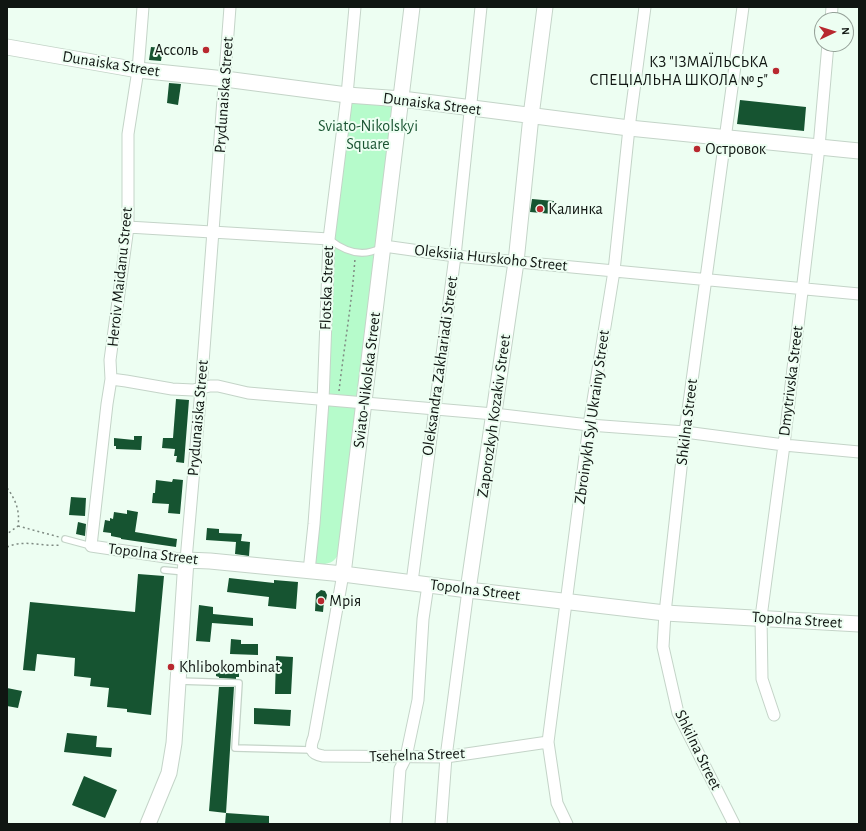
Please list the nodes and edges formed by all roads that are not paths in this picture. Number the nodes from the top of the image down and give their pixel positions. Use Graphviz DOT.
graph roads {
  1 [pos="143,7"];
  2 [pos="230,7"];
  3 [pos="355,7"];
  4 [pos="412,7"];
  5 [pos="481,7"];
  6 [pos="545,7"];
  7 [pos="644,7"];
  8 [pos="743,7"];
  9 [pos="7,47"];
  10 [pos="827,52"];
  11 [pos="138,70"];
  12 [pos="225,79"];
  13 [pos="347,95"];
  14 [pos="402,99"];
  15 [pos="470,109"];
  16 [pos="531,116"];
  17 [pos="629,128"];
  18 [pos="726,137"];
  19 [pos="819,147"];
  20 [pos="859,151"];
  21 [pos="128,227"];
  22 [pos="213,232"];
  23 [pos="329,239"];
  24 [pos="384,246"];
  25 [pos="455,256"];
  26 [pos="516,262"];
  27 [pos="614,271"];
  28 [pos="706,280"];
  29 [pos="802,288"];
  30 [pos="859,294"];
  31 [pos="111,380"];
  32 [pos="201,389"];
  33 [pos="323,401"];
  34 [pos="364,404"];
  35 [pos="434,409"];
  36 [pos="494,414"];
  37 [pos="590,425"];
  38 [pos="685,432"];
  39 [pos="784,444"];
  40 [pos="859,452"];
  41 [pos="65,539"];
  42 [pos="91,546"];
  43 [pos="186,566"];
  44 [pos="164,570"];
  45 [pos="309,571"];
  46 [pos="344,574"];
  47 [pos="412,582"];
  48 [pos="428,585"];
  49 [pos="468,590"];
  50 [pos="566,600"];
  51 [pos="665,613"];
  52 [pos="761,617"];
  53 [pos="859,624"];
  54 [pos="177,680"];
  55 [pos="774,715"];
  56 [pos="548,742"];
  57 [pos="312,750"];
  58 [pos="406,757"];
  59 [pos="446,757"];
  60 [pos="148,824"];
  61 [pos="396,824"];
  62 [pos="441,824"];
  63 [pos="567,824"];
  64 [pos="734,824"];
  1 -- 11 [label="street, Heroiv Maidanu Street"];
  2 -- 12 [label="street, Prydunaiska Street"];
  3 -- 13 [label="street, Flotska Street"];
  4 -- 14 [label="main road, Sviato-Nikolska Street"];
  5 -- 15 [label="street, Oleksandra Zakhariadi Street"];
  6 -- 16 [label="main road, Zaporozkyh Kozakiv Street"];
  7 -- 17 [label="street, Zbroinykh Syl Ukrainy Street"];
  8 -- 18 [label="street, Shkilna Street"];
  9 -- 11 [label="main road, Dunaiska Street"];
  10 -- 19 [label="street, Dmytrivska Street"];
  11 -- 12 [label="main road, Dunaiska Street"];
  11 -- 21 [label="street, Heroiv Maidanu Street"];
  12 -- 13 [label="main road, Dunaiska Street"];
  12 -- 22 [label="street, Prydunaiska Street"];
  13 -- 14 [label="main road, Dunaiska Street"];
  13 -- 23 [label="street, Flotska Street"];
  14 -- 15 [label="main road, Dunaiska Street"];
  14 -- 24 [label="main road, Sviato-Nikolska Street"];
  15 -- 16 [label="main road, Dunaiska Street"];
  15 -- 25 [label="street, Oleksandra Zakhariadi Street"];
  16 -- 17 [label="main road, Dunaiska Street"];
  16 -- 26 [label="main road, Zaporozkyh Kozakiv Street"];
  17 -- 18 [label="main road, Dunaiska Street"];
  17 -- 27 [label="street, Zbroinykh Syl Ukrainy Street"];
  18 -- 19 [label="main road, Dunaiska Street"];
  18 -- 28 [label="street, Shkilna Street"];
  19 -- 20 [label="main road, Dunaiska Street"];
  19 -- 29 [label="street, Dmytrivska Street"];
  21 -- 22 [label="street"];
  21 -- 31 [label="street, Heroiv Maidanu Street"];
  22 -- 23 [label="street"];
  22 -- 32 [label="street, Prydunaiska Street"];
  23 -- 24 [label="lane, Oleksiia Hurskoho Street"];
  23 -- 33 [label="street, Flotska Street"];
  24 -- 25 [label="street, Oleksiia Hurskoho Street"];
  24 -- 34 [label="main road, Sviato-Nikolska Street"];
  25 -- 26 [label="street, Oleksiia Hurskoho Street"];
  25 -- 35 [label="street, Oleksandra Zakhariadi Street"];
  26 -- 27 [label="street, Oleksiia Hurskoho Street"];
  26 -- 36 [label="main road, Zaporozkyh Kozakiv Street"];
  27 -- 28 [label="street, Oleksiia Hurskoho Street"];
  27 -- 37 [label="street, Zbroinykh Syl Ukrainy Street"];
  28 -- 29 [label="street, Oleksiia Hurskoho Street"];
  28 -- 38 [label="street, Shkilna Street"];
  29 -- 30 [label="street, Oleksiia Hurskoho Street"];
  29 -- 39 [label="street, Dmytrivska Street"];
  31 -- 32 [label="street"];
  31 -- 42 [label="street, Heroiv Maidanu Street"];
  32 -- 33 [label="street"];
  32 -- 43 [label="street, Prydunaiska Street"];
  33 -- 34 [label="street"];
  33 -- 45 [label="street, Flotska Street"];
  34 -- 35 [label="street"];
  34 -- 46 [label="main road, Sviato-Nikolska Street"];
  35 -- 36 [label="street"];
  35 -- 47 [label="street, Oleksandra Zakhariadi Street"];
  36 -- 37 [label="street"];
  36 -- 49 [label="main road, Zaporozkyh Kozakiv Street"];
  37 -- 38 [label="street"];
  37 -- 50 [label="street, Zbroinykh Syl Ukrainy Street"];
  38 -- 39 [label="street"];
  38 -- 51 [label="street, Shkilna Street"];
  39 -- 40 [label="street"];
  39 -- 52 [label="street, Dmytrivska Street"];
  41 -- 42 [label="lane"];
  42 -- 43 [label="street, Topolna Street"];
  43 -- 44 [label="lane"];
  43 -- 45 [label="main road, Topolna Street"];
  43 -- 54 [label="main road, Prydunaiska Street"];
  45 -- 46 [label="main road, Topolna Street"];
  46 -- 47 [label="main road, Topolna Street"];
  46 -- 57 [label="street, Sviato-Nikolska Street"];
  47 -- 48 [label="main road, Topolna Street"];
  48 -- 49 [label="main road, Topolna Street"];
  48 -- 58 [label="street"];
  49 -- 50 [label="main road, Topolna Street"];
  49 -- 59 [label="street, Zaporozkyh Kozakiv Street"];
  50 -- 51 [label="main road, Topolna Street"];
  50 -- 56 [label="street, Zbroinykh Syl Ukrainy Street"];
  51 -- 52 [label="main road, Topolna Street"];
  51 -- 64 [label="street, Shkilna Street"];
  52 -- 53 [label="main road, Topolna Street"];
  52 -- 55 [label="street, Dmytrivska Street"];
  54 -- 57 [label="lane"];
  54 -- 60 [label="main road, Prydunaiska Street"];
  56 -- 59 [label="street, Tsehelna Street"];
  56 -- 63 [label="street, Zbroinykh Syl Ukrainy Street"];
  57 -- 58 [label="street, Tsehelna Street"];
  58 -- 59 [label="street, Tsehelna Street"];
  58 -- 61 [label="street"];
  59 -- 62 [label="street, Zaporozkyh Kozakiv Street"];
}
